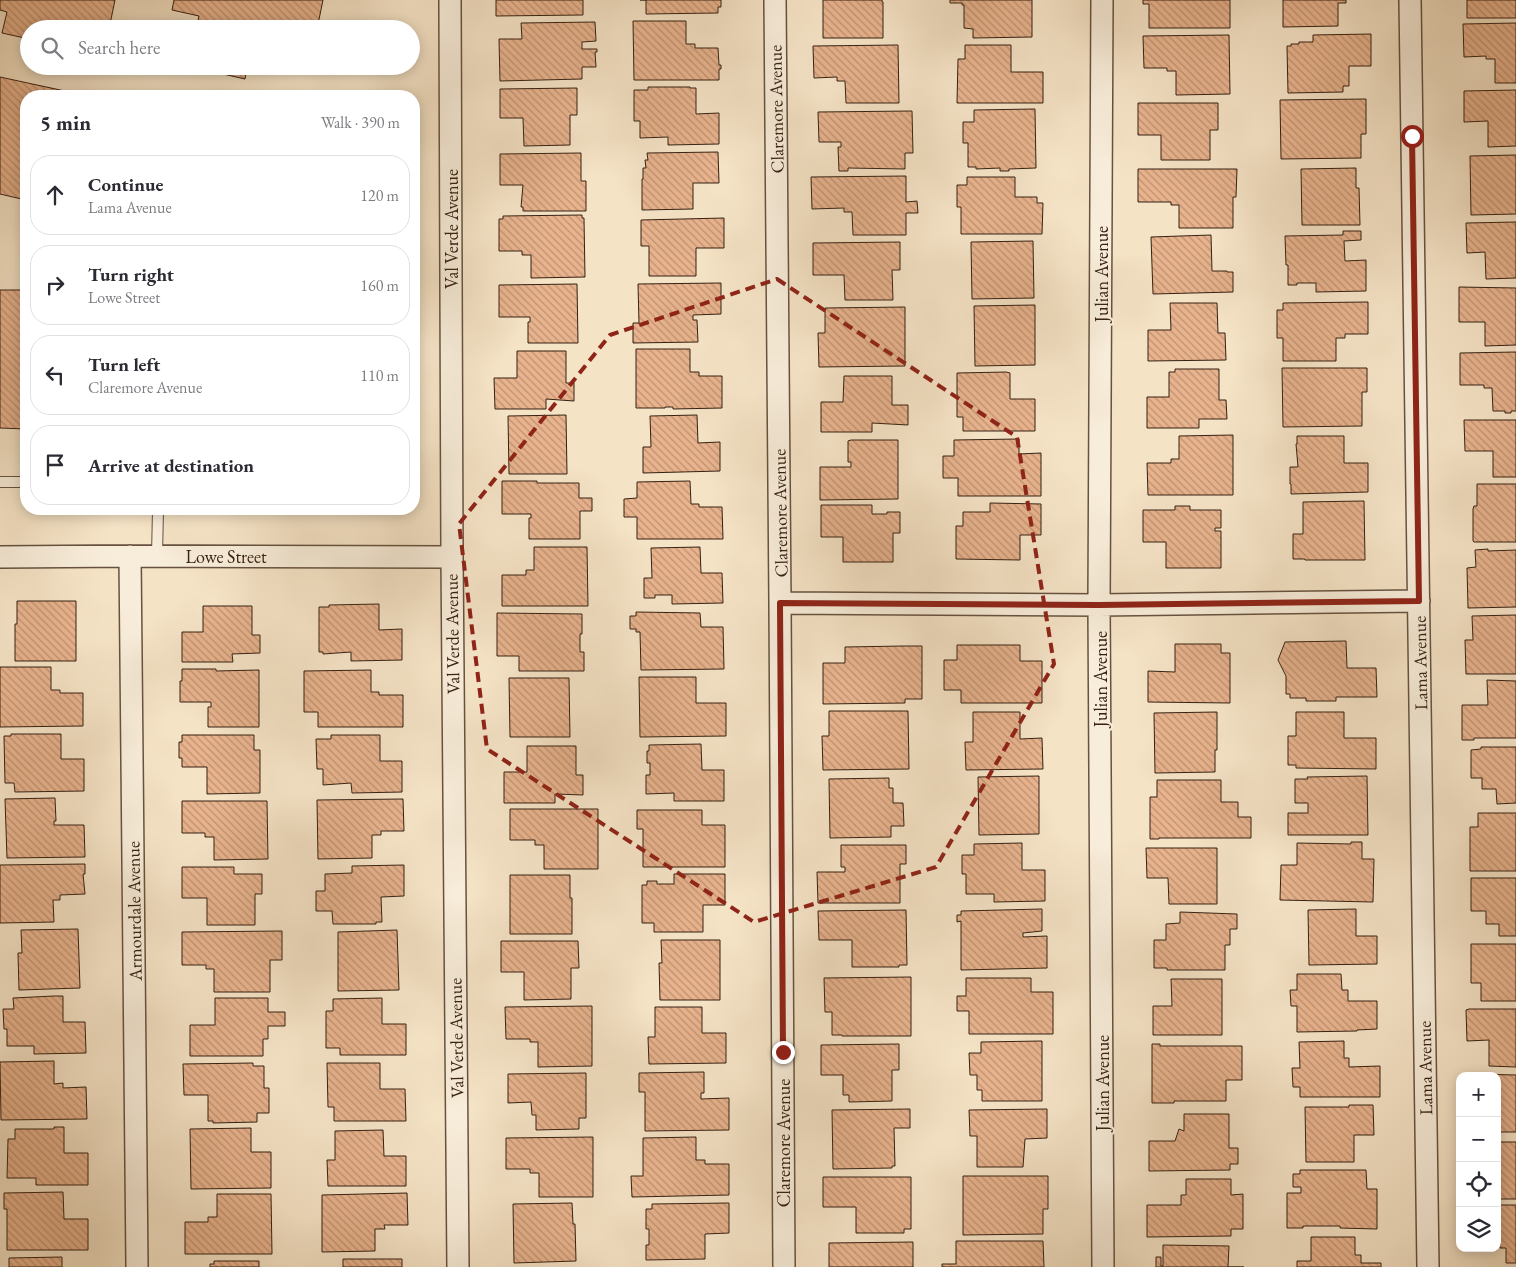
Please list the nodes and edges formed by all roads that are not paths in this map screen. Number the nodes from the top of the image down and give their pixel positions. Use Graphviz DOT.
graph roads {
  1 [pos="450,0"];
  2 [pos="775,0"];
  3 [pos="1102,0"];
  4 [pos="1410,0"];
  5 [pos="0,482"];
  6 [pos="20,482"];
  7 [pos="158,515"];
  8 [pos="130,556"];
  9 [pos="157,556"];
  10 [pos="0,557"];
  11 [pos="452,557"];
  12 [pos="1419,601"];
  13 [pos="780,603"];
  14 [pos="1099,605"];
  15 [pos="137,1267"];
  16 [pos="458,1267"];
  17 [pos="784,1267"];
  18 [pos="1103,1267"];
  19 [pos="1428,1267"];
  1 -- 11 [label="street, Val Verde Avenue"];
  2 -- 13 [label="street, Claremore Avenue"];
  3 -- 14 [label="street, Julian Avenue"];
  4 -- 12 [label="street, Lama Avenue"];
  5 -- 6 [label="lane"];
  7 -- 9 [label="lane"];
  8 -- 9 [label="street, Lowe Street"];
  8 -- 10 [label="street, Lowe Street"];
  8 -- 15 [label="street, Armourdale Avenue"];
  9 -- 11 [label="street, Lowe Street"];
  11 -- 16 [label="street, Val Verde Avenue"];
  12 -- 14 [label="street"];
  12 -- 19 [label="street, Lama Avenue"];
  13 -- 14 [label="street"];
  13 -- 17 [label="street, Claremore Avenue"];
  14 -- 18 [label="street, Julian Avenue"];
}
